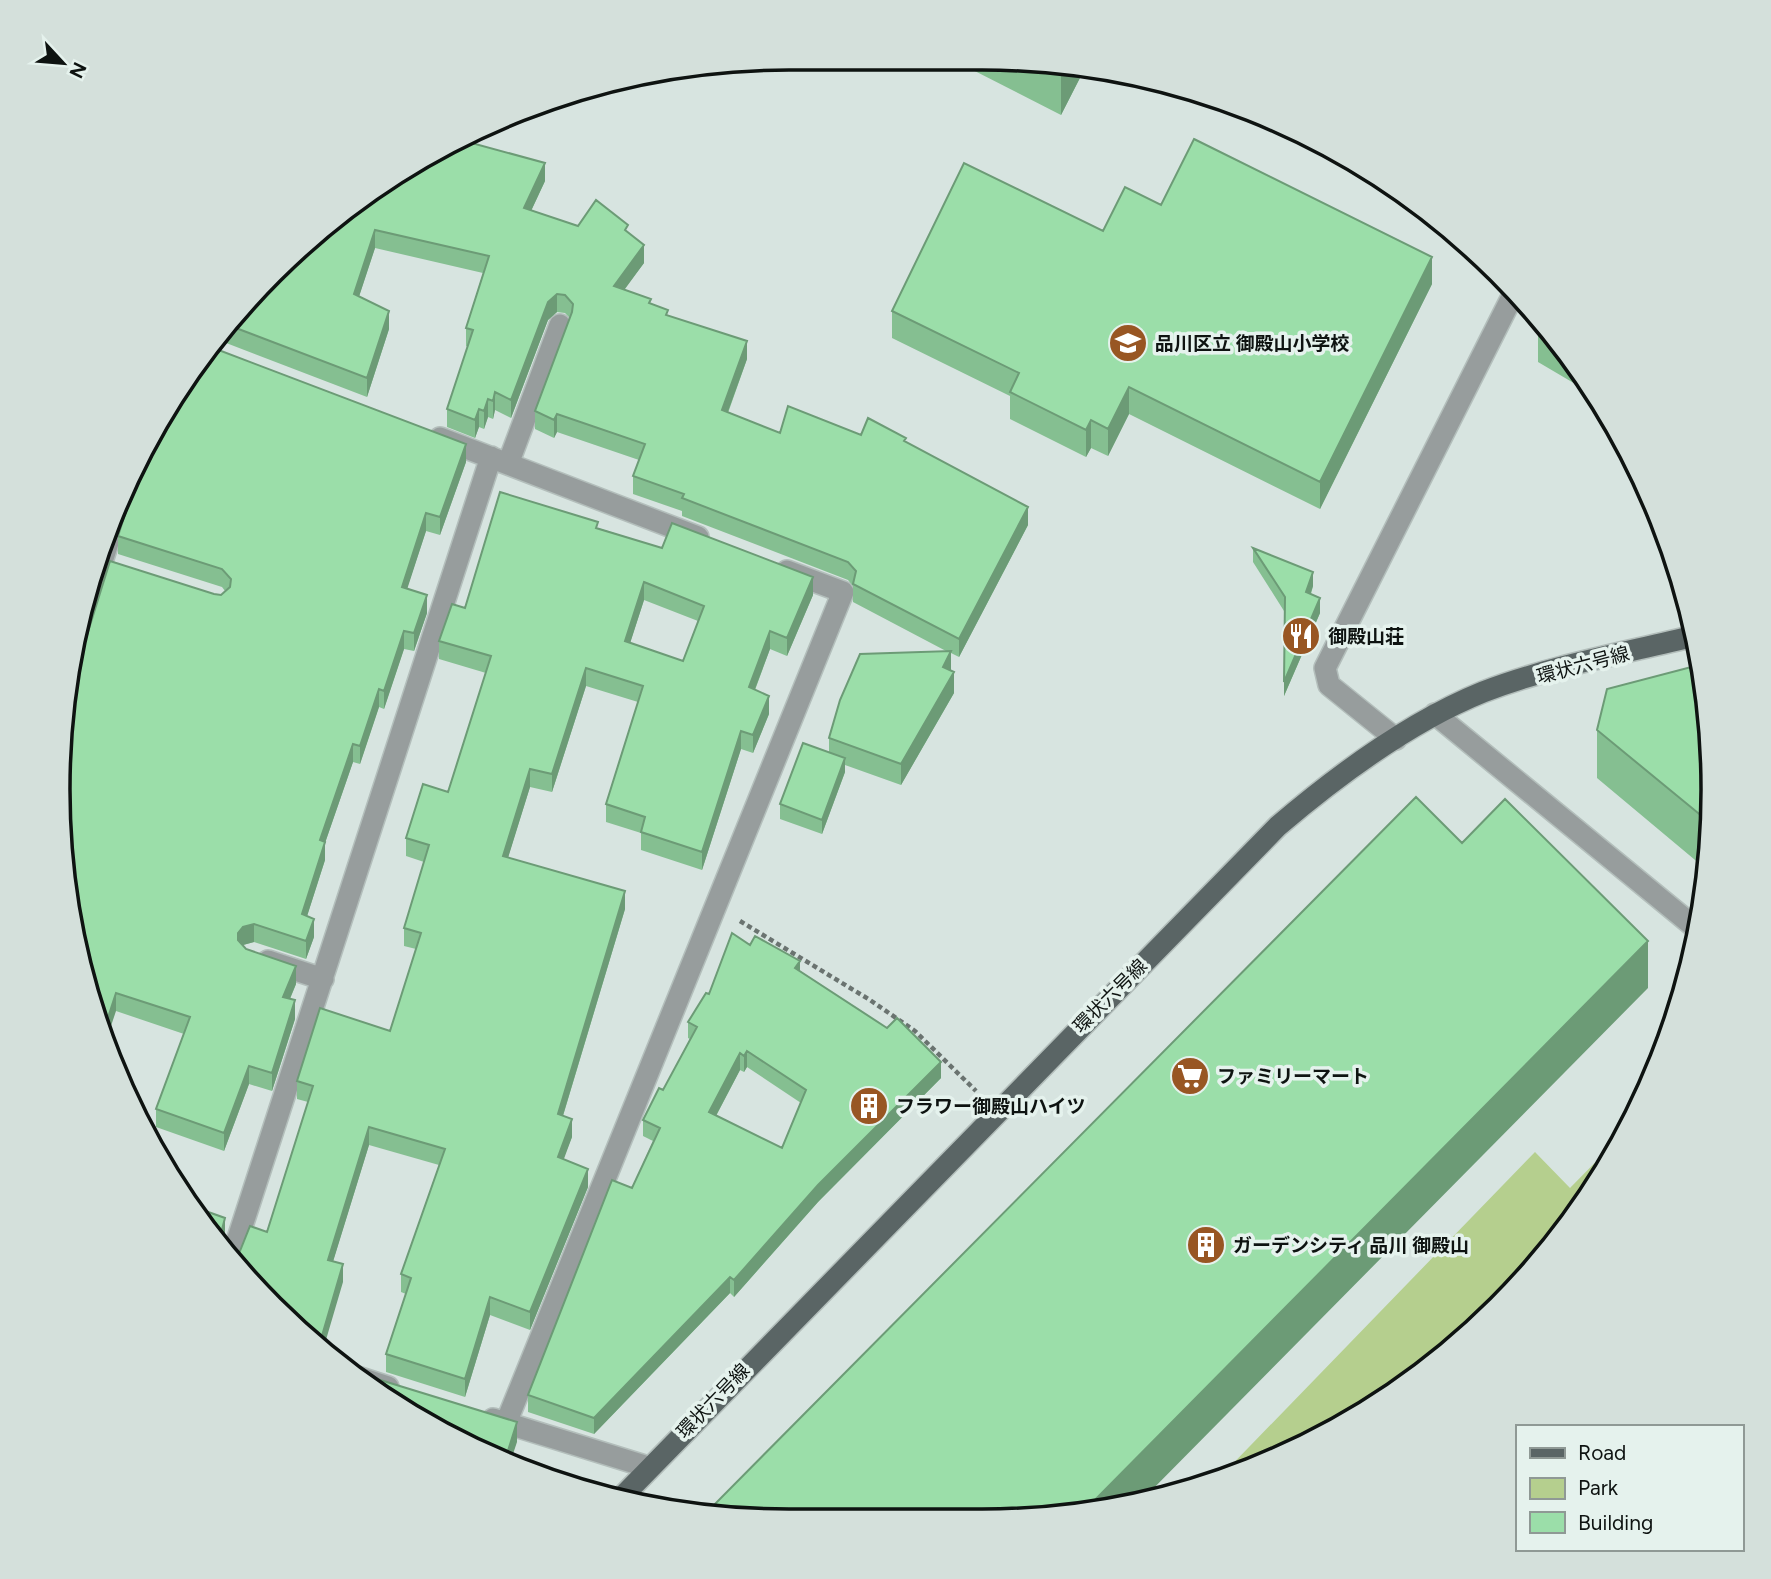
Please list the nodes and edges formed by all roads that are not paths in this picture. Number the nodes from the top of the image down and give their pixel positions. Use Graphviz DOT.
graph roads {
  1 [pos="1510,302"];
  2 [pos="560,325"];
  3 [pos="426,433"];
  4 [pos="499,461"];
  5 [pos="714,543"];
  6 [pos="766,562"];
  7 [pos="106,564"];
  8 [pos="128,571"];
  9 [pos="1684,639"];
  10 [pos="1435,715"];
  11 [pos="1396,739"];
  12 [pos="1688,922"];
  13 [pos="251,955"];
  14 [pos="323,979"];
  15 [pos="236,1248"];
  16 [pos="389,1387"];
  17 [pos="404,1392"];
  18 [pos="468,1411"];
  19 [pos="506,1423"];
  20 [pos="648,1467"];
  21 [pos="628,1490"];
  1 -- 11 [label="street"];
  2 -- 4 [label="street"];
  3 -- 4 [label="street"];
  4 -- 5 [label="street"];
  4 -- 14 [label="street"];
  6 -- 19 [label="street"];
  7 -- 8 [label="street"];
  9 -- 10 [label="main road, 環状六号線"];
  10 -- 11 [label="main road, 環状六号線"];
  10 -- 12 [label="street"];
  11 -- 20 [label="main road, 環状六号線"];
  13 -- 14 [label="street"];
  14 -- 15 [label="street"];
  16 -- 17 [label="street"];
  18 -- 19 [label="street"];
  19 -- 20 [label="street"];
  20 -- 21 [label="main road, 環状六号線"];
}
